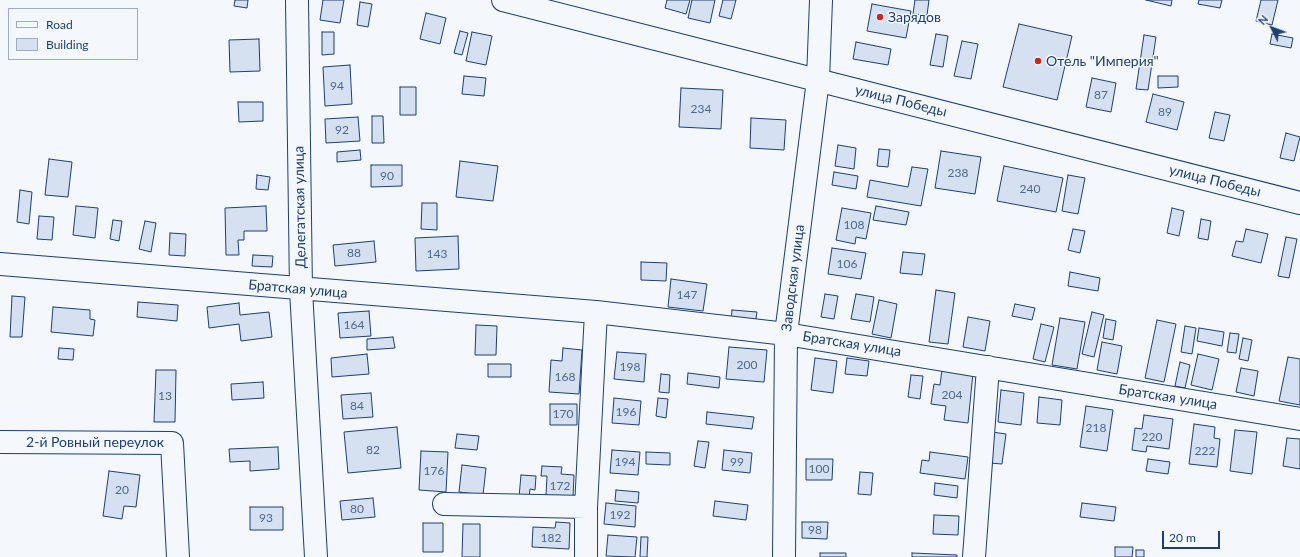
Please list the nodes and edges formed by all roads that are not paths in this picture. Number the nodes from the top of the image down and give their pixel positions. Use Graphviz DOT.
graph roads {
  1 [pos="297,0"];
  2 [pos="503,0"];
  3 [pos="821,0"];
  4 [pos="818,80"];
  5 [pos="1300,203"];
  6 [pos="0,264"];
  7 [pos="301,290"];
  8 [pos="596,312"];
  9 [pos="786,334"];
  10 [pos="988,367"];
  11 [pos="1300,419"];
  12 [pos="0,442"];
  13 [pos="444,504"];
  14 [pos="586,507"];
  15 [pos="178,557"];
  16 [pos="316,557"];
  17 [pos="586,557"];
  18 [pos="784,557"];
  19 [pos="974,557"];
  1 -- 7 [label="street, Делегатская улица"];
  2 -- 4 [label="street, улица Победы"];
  3 -- 4 [label="street, Заводская улица"];
  4 -- 5 [label="street, улица Победы"];
  4 -- 9 [label="street, Заводская улица"];
  6 -- 7 [label="street, Братская улица"];
  7 -- 8 [label="street, Братская улица"];
  7 -- 16 [label="street, Делегатская улица"];
  8 -- 9 [label="street, Братская улица"];
  8 -- 14 [label="street"];
  9 -- 10 [label="street, Братская улица"];
  9 -- 18 [label="street, Заводская улица"];
  10 -- 11 [label="street, Братская улица"];
  10 -- 19 [label="street"];
  12 -- 15 [label="street, 2-й Ровный переулок"];
  13 -- 14 [label="street"];
  14 -- 17 [label="street"];
}
